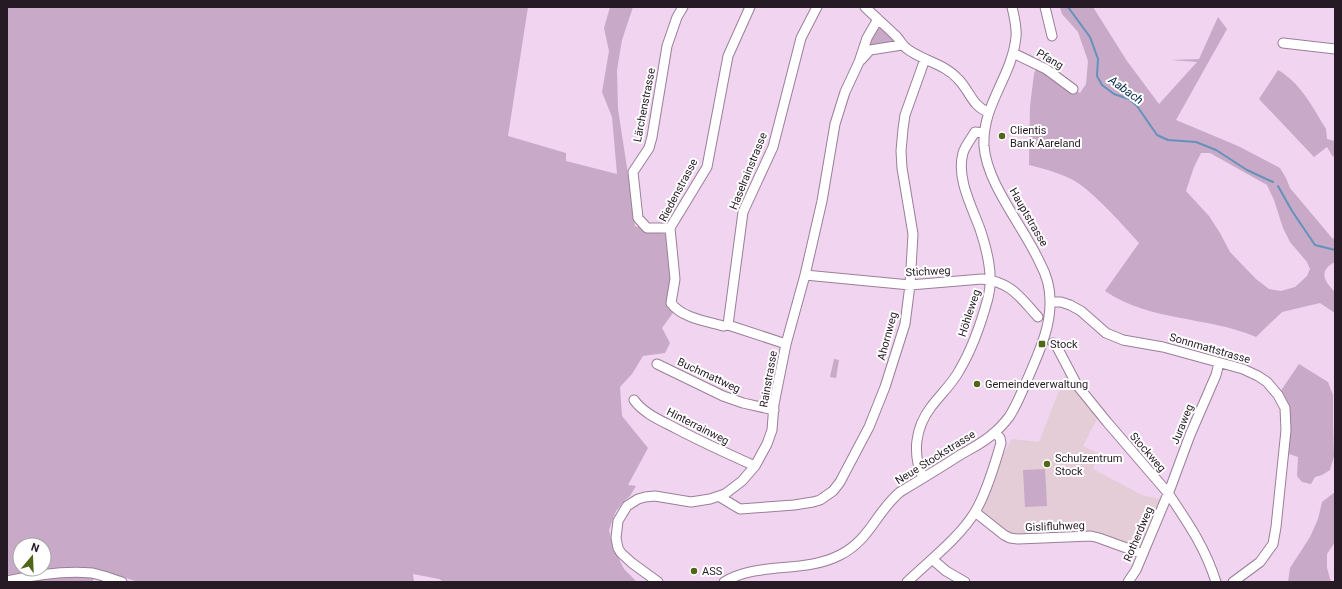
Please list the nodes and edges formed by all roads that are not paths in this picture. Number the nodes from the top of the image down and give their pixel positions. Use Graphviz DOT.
graph roads {
  1 [pos="683,7"];
  2 [pos="750,7"];
  3 [pos="817,7"];
  4 [pos="865,7"];
  5 [pos="1012,7"];
  6 [pos="1045,7"];
  7 [pos="878,19"];
  8 [pos="1052,36"];
  9 [pos="1283,43"];
  10 [pos="902,45"];
  11 [pos="1335,49"];
  12 [pos="1013,53"];
  13 [pos="925,59"];
  14 [pos="858,62"];
  15 [pos="1073,89"];
  16 [pos="988,112"];
  17 [pos="984,132"];
  18 [pos="670,228"];
  19 [pos="805,275"];
  20 [pos="990,280"];
  21 [pos="910,285"];
  22 [pos="1050,302"];
  23 [pos="1038,317"];
  24 [pos="728,326"];
  25 [pos="1053,343"];
  26 [pos="786,344"];
  27 [pos="1219,363"];
  28 [pos="657,364"];
  29 [pos="634,400"];
  30 [pos="774,410"];
  31 [pos="995,433"];
  32 [pos="755,466"];
  33 [pos="923,478"];
  34 [pos="1168,493"];
  35 [pos="720,496"];
  36 [pos="975,512"];
  37 [pos="1142,554"];
  38 [pos="932,559"];
  39 [pos="7,581"];
  40 [pos="122,582"];
  41 [pos="658,582"];
  42 [pos="724,582"];
  43 [pos="907,582"];
  44 [pos="965,582"];
  45 [pos="1128,582"];
  46 [pos="1216,582"];
  47 [pos="1233,582"];
  1 -- 18 [label="street, Lärchenstrasse"];
  2 -- 18 [label="street, Riedenstrasse"];
  3 -- 24 [label="street, Haselrainstrasse"];
  4 -- 7 [label="street"];
  5 -- 12 [label="street, Hauptstrasse"];
  6 -- 8 [label="street"];
  7 -- 10 [label="street"];
  7 -- 14 [label="street, Rainstrasse"];
  9 -- 11 [label="street"];
  10 -- 13 [label="street"];
  10 -- 14 [label="street, Rainstrasse"];
  12 -- 15 [label="street, Pfang"];
  12 -- 16 [label="street, Hauptstrasse"];
  13 -- 16 [label="street"];
  13 -- 21 [label="street, Ahornweg"];
  14 -- 19 [label="street, Rainstrasse"];
  16 -- 17 [label="street, Hauptstrasse"];
  17 -- 20 [label="street, Höhleweg"];
  17 -- 22 [label="street, Hauptstrasse"];
  18 -- 24 [label="street, Riedenstrasse"];
  19 -- 21 [label="street, Stichweg"];
  19 -- 26 [label="street, Rainstrasse"];
  20 -- 21 [label="street, Stichweg"];
  20 -- 23 [label="street, Stichweg"];
  20 -- 33 [label="street, Höhleweg"];
  21 -- 35 [label="street, Ahornweg"];
  22 -- 27 [label="street, Sonnmattstrasse"];
  22 -- 31 [label="street, Hauptstrasse"];
  24 -- 26 [label="street"];
  25 -- 34 [label="street, Stockweg"];
  26 -- 30 [label="street, Rainstrasse"];
  27 -- 34 [label="street, Juraweg"];
  27 -- 47 [label="street, Sonnmattstrasse"];
  28 -- 30 [label="street, Buchmattweg"];
  29 -- 32 [label="street, Hinterrainweg"];
  30 -- 32 [label="street, Rainstrasse"];
  31 -- 33 [label="street, Neue Stockstrasse"];
  31 -- 36 [label="street"];
  32 -- 35 [label="street, Rainstrasse"];
  33 -- 42 [label="street, Neue Stockstrasse"];
  34 -- 37 [label="street, Rotherdweg"];
  34 -- 46 [label="street, Stockweg"];
  35 -- 41 [label="street, Rainstrasse"];
  36 -- 37 [label="street, Gislifluhweg"];
  36 -- 38 [label="street"];
  37 -- 45 [label="street, Rotherdweg"];
  38 -- 43 [label="street"];
  38 -- 44 [label="street"];
  39 -- 40 [label="street"];
}
